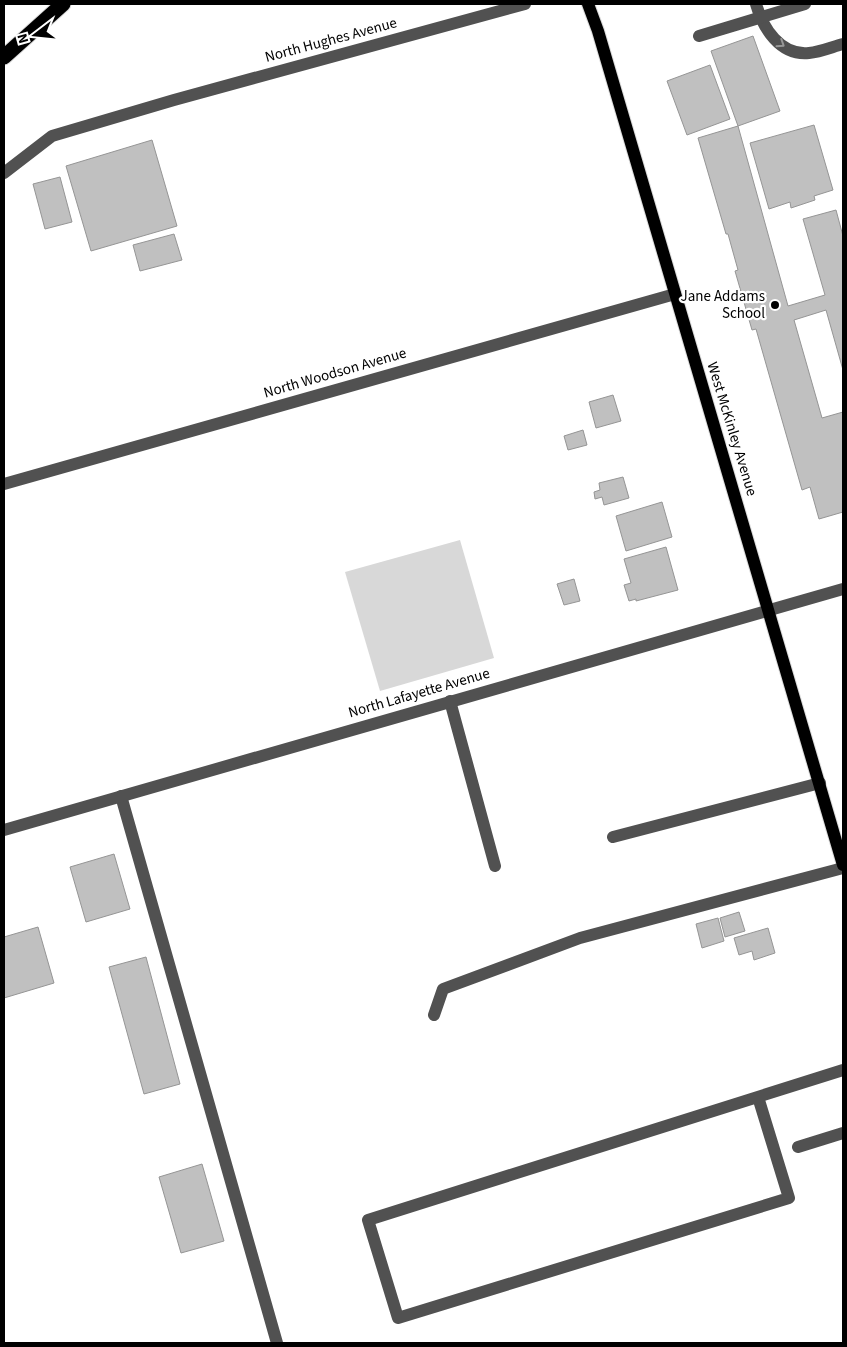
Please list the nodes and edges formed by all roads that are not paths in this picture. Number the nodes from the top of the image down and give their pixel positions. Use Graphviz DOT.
graph roads {
  1 [pos="63,4"];
  2 [pos="524,4"];
  3 [pos="588,4"];
  4 [pos="756,4"];
  5 [pos="805,4"];
  6 [pos="760,16"];
  7 [pos="699,36"];
  8 [pos="843,44"];
  9 [pos="4,57"];
  10 [pos="4,173"];
  11 [pos="675,294"];
  12 [pos="4,484"];
  13 [pos="843,589"];
  14 [pos="770,610"];
  15 [pos="450,701"];
  16 [pos="820,783"];
  17 [pos="121,796"];
  18 [pos="4,830"];
  19 [pos="613,838"];
  20 [pos="495,866"];
  21 [pos="843,866"];
  22 [pos="434,1015"];
  23 [pos="843,1070"];
  24 [pos="758,1097"];
  25 [pos="843,1133"];
  26 [pos="798,1147"];
  27 [pos="277,1343"];
  1 -- 9 [label="highway"];
  2 -- 10 [label="street, North Hughes Avenue"];
  3 -- 11 [label="main road, West McKinley Avenue"];
  4 -- 6 [label="street"];
  5 -- 6 [label="street"];
  6 -- 7 [label="street"];
  6 -- 8 [label="street, one-way"];
  11 -- 12 [label="street, North Woodson Avenue"];
  11 -- 14 [label="main road, West McKinley Avenue"];
  13 -- 14 [label="street, North Lafayette Avenue"];
  14 -- 15 [label="street, North Lafayette Avenue"];
  14 -- 16 [label="main road, West McKinley Avenue"];
  15 -- 17 [label="street, North Lafayette Avenue"];
  15 -- 20 [label="street"];
  16 -- 19 [label="street"];
  16 -- 21 [label="main road, West McKinley Avenue"];
  17 -- 18 [label="street, North Lafayette Avenue"];
  17 -- 27 [label="street"];
  21 -- 22 [label="street"];
  23 -- 24 [label="street"];
  24 -- 24 [label="street"];
  25 -- 26 [label="street"];
}
